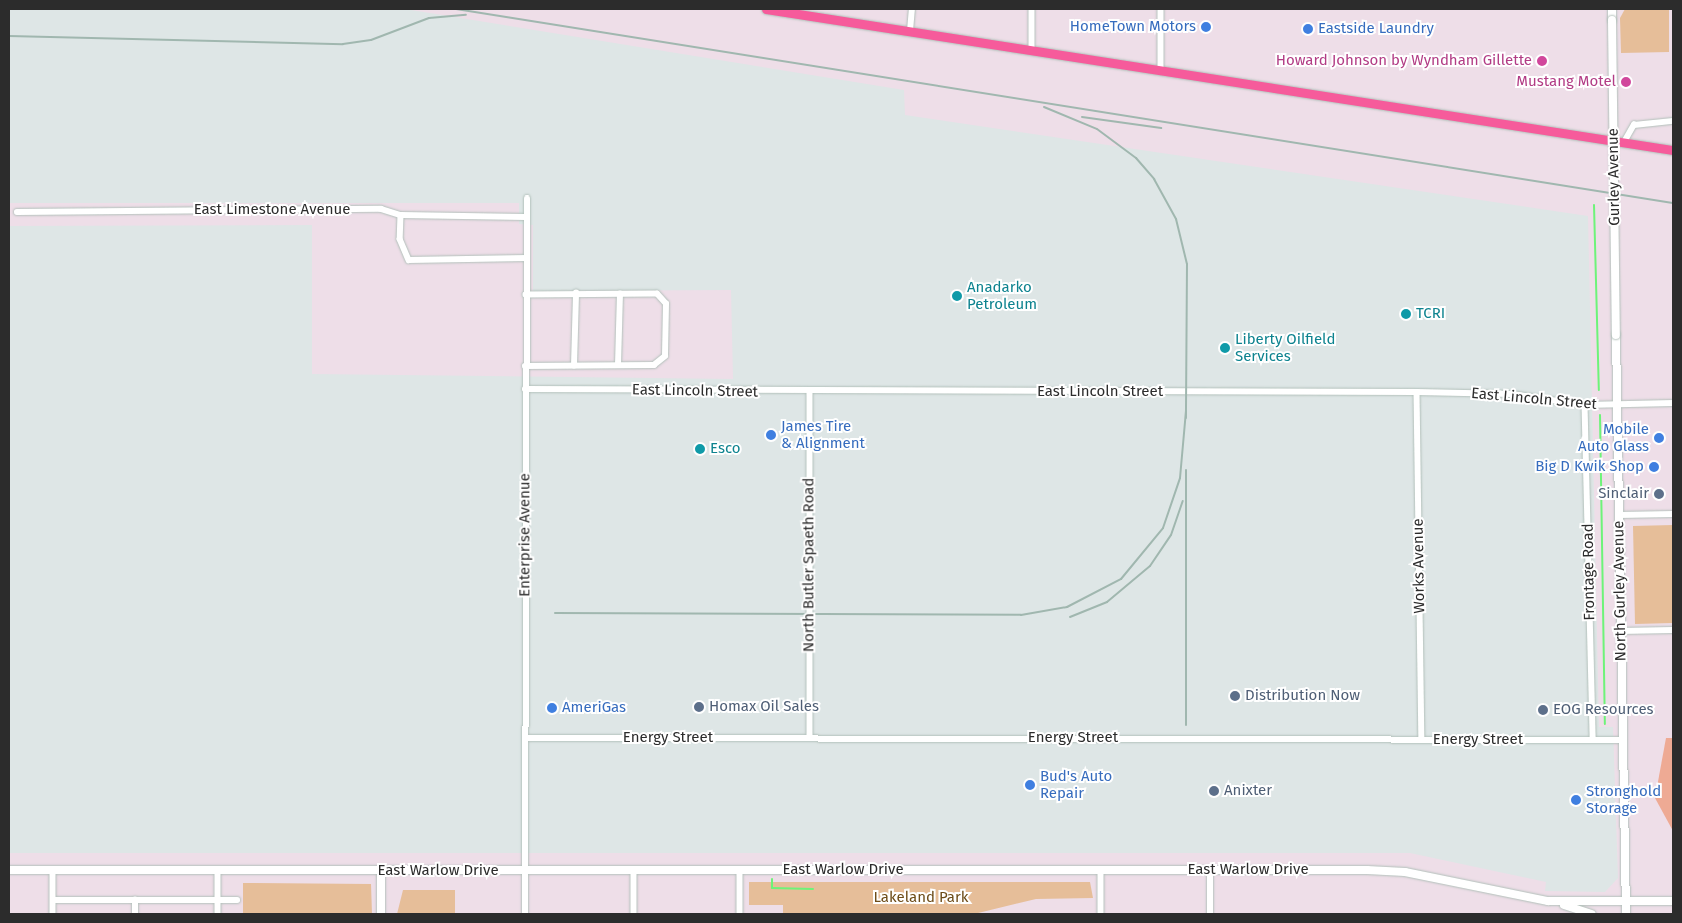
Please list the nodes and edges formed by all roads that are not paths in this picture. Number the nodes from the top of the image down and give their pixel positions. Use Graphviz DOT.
graph roads {
  1 [pos="766,9"];
  2 [pos="912,9"];
  3 [pos="1032,9"];
  4 [pos="1161,9"];
  5 [pos="1612,9"];
  6 [pos="802,12"];
  7 [pos="910,31"];
  8 [pos="1032,50"];
  9 [pos="1162,70"];
  10 [pos="1673,122"];
  11 [pos="1624,142"];
  12 [pos="1673,150"];
  13 [pos="527,199"];
  14 [pos="16,212"];
  15 [pos="401,215"];
  16 [pos="526,216"];
  17 [pos="526,258"];
  18 [pos="576,293"];
  19 [pos="620,294"];
  20 [pos="526,295"];
  21 [pos="1616,335"];
  22 [pos="618,365"];
  23 [pos="525,366"];
  24 [pos="574,366"];
  25 [pos="525,389"];
  26 [pos="810,392"];
  27 [pos="1416,392"];
  28 [pos="1673,403"];
  29 [pos="1616,404"];
  30 [pos="1586,405"];
  31 [pos="1673,514"];
  32 [pos="1619,515"];
  33 [pos="1673,630"];
  34 [pos="1620,631"];
  35 [pos="524,738"];
  36 [pos="810,738"];
  37 [pos="1422,740"];
  38 [pos="1593,740"];
  39 [pos="1622,740"];
  40 [pos="1101,869"];
  41 [pos="9,870"];
  42 [pos="54,870"];
  43 [pos="218,870"];
  44 [pos="381,870"];
  45 [pos="740,870"];
  46 [pos="1210,870"];
  47 [pos="525,871"];
  48 [pos="634,871"];
  49 [pos="54,900"];
  50 [pos="136,900"];
  51 [pos="218,900"];
  52 [pos="237,900"];
  53 [pos="1548,901"];
  54 [pos="1673,901"];
  55 [pos="1626,903"];
  56 [pos="54,914"];
  57 [pos="135,914"];
  58 [pos="218,914"];
  59 [pos="381,914"];
  60 [pos="524,914"];
  61 [pos="634,914"];
  62 [pos="740,914"];
  63 [pos="1101,914"];
  64 [pos="1210,914"];
  65 [pos="1592,914"];
  66 [pos="1626,914"];
  1 -- 6 [label="main road"];
  2 -- 7 [label="street"];
  3 -- 8 [label="street"];
  4 -- 9 [label="street"];
  5 -- 21 [label="street, Gurley Avenue, bridge"];
  6 -- 7 [label="main road"];
  7 -- 8 [label="main road"];
  8 -- 9 [label="main road"];
  9 -- 11 [label="main road"];
  10 -- 11 [label="street"];
  11 -- 12 [label="main road"];
  13 -- 16 [label="street, Enterprise Avenue"];
  14 -- 15 [label="street, East Limestone Avenue"];
  15 -- 16 [label="street, East Limestone Avenue"];
  15 -- 17 [label="street"];
  16 -- 17 [label="street, Enterprise Avenue"];
  17 -- 20 [label="street, Enterprise Avenue"];
  18 -- 19 [label="street"];
  18 -- 20 [label="street"];
  18 -- 24 [label="street"];
  19 -- 22 [label="street"];
  19 -- 22 [label="street"];
  20 -- 23 [label="street, Enterprise Avenue"];
  21 -- 29 [label="street, North Gurley Avenue"];
  22 -- 24 [label="street"];
  23 -- 24 [label="street"];
  23 -- 25 [label="street, Enterprise Avenue"];
  25 -- 26 [label="street, East Lincoln Street"];
  25 -- 35 [label="street, Enterprise Avenue"];
  26 -- 27 [label="street, East Lincoln Street"];
  26 -- 36 [label="street, North Butler Spaeth Road"];
  27 -- 30 [label="street, East Lincoln Street"];
  27 -- 37 [label="street, Works Avenue"];
  28 -- 29 [label="street, East Lincoln Street"];
  29 -- 30 [label="street, East Lincoln Street"];
  29 -- 32 [label="street, North Gurley Avenue"];
  30 -- 38 [label="street, Frontage Road"];
  31 -- 32 [label="street"];
  32 -- 34 [label="street, North Gurley Avenue"];
  33 -- 34 [label="street"];
  34 -- 39 [label="street, North Gurley Avenue"];
  35 -- 36 [label="street, Energy Street"];
  35 -- 47 [label="street, Enterprise Avenue"];
  36 -- 37 [label="street, Energy Street"];
  37 -- 38 [label="street, Energy Street"];
  38 -- 39 [label="street, Energy Street"];
  39 -- 55 [label="street, North Gurley Avenue"];
  40 -- 45 [label="street, East Warlow Drive"];
  40 -- 46 [label="street, East Warlow Drive"];
  40 -- 63 [label="street"];
  41 -- 42 [label="street, East Warlow Drive"];
  42 -- 43 [label="street, East Warlow Drive"];
  42 -- 49 [label="street"];
  43 -- 44 [label="street, East Warlow Drive"];
  43 -- 51 [label="street"];
  44 -- 47 [label="street, East Warlow Drive"];
  44 -- 59 [label="street"];
  45 -- 48 [label="street, East Warlow Drive"];
  45 -- 62 [label="street"];
  46 -- 53 [label="street, East Warlow Drive"];
  46 -- 64 [label="street"];
  47 -- 48 [label="street, East Warlow Drive"];
  47 -- 60 [label="street, Enterprise Avenue"];
  48 -- 61 [label="street"];
  49 -- 50 [label="street"];
  49 -- 56 [label="street"];
  50 -- 51 [label="street"];
  50 -- 57 [label="street"];
  51 -- 52 [label="street"];
  51 -- 58 [label="street"];
  53 -- 55 [label="street, East Warlow Drive"];
  53 -- 65 [label="street"];
  54 -- 55 [label="street, East Warlow Drive"];
  55 -- 66 [label="street"];
}
